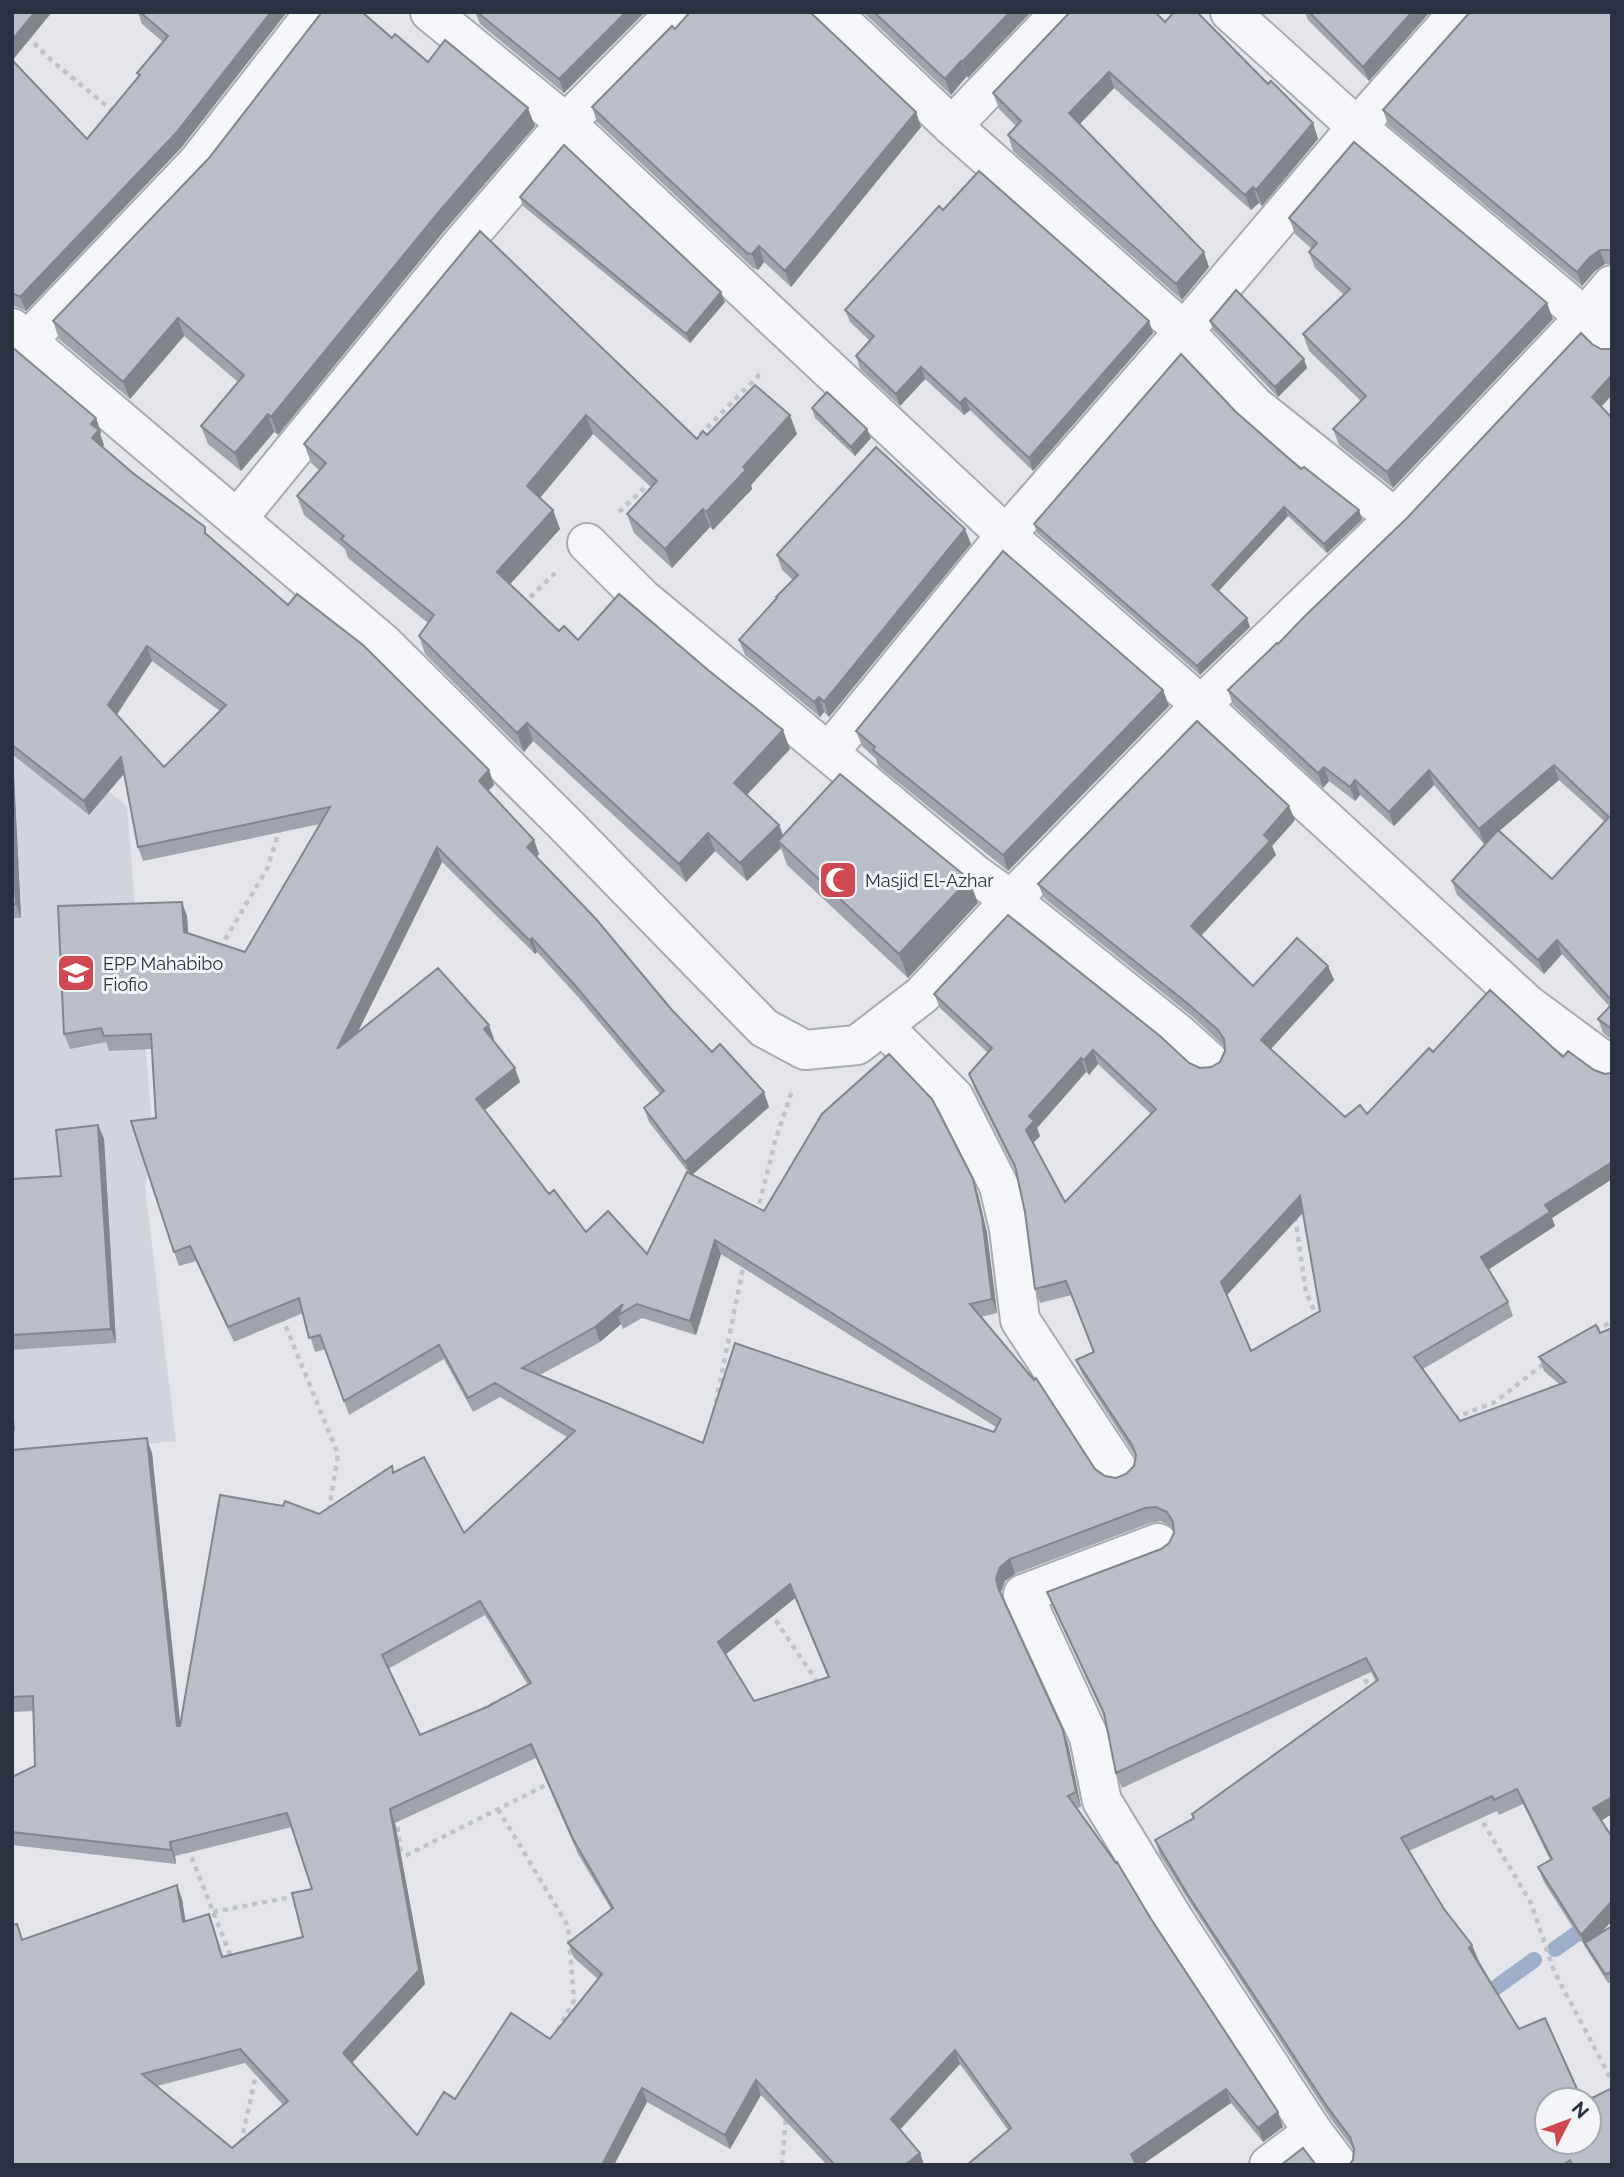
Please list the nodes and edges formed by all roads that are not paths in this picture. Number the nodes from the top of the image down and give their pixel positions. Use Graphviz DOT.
graph roads {
  1 [pos="315,12"];
  2 [pos="430,12"];
  3 [pos="676,12"];
  4 [pos="831,12"];
  5 [pos="1061,12"];
  6 [pos="1230,12"];
  7 [pos="1459,12"];
  8 [pos="566,123"];
  9 [pos="953,126"];
  10 [pos="1357,127"];
  11 [pos="1612,285"];
  12 [pos="1599,329"];
  13 [pos="1184,331"];
  14 [pos="20,334"];
  15 [pos="1395,518"];
  16 [pos="237,519"];
  17 [pos="1006,535"];
  18 [pos="587,542"];
  19 [pos="1201,705"];
  20 [pos="829,752"];
  21 [pos="1010,900"];
  22 [pos="883,1026"];
  23 [pos="1209,1061"];
  24 [pos="1612,1067"];
  25 [pos="1119,1471"];
  26 [pos="1158,1542"];
  27 [pos="1312,2132"];
  28 [pos="1269,2165"];
  29 [pos="1338,2165"];
  1 -- 14 [label="street"];
  2 -- 8 [label="street"];
  3 -- 8 [label="street"];
  4 -- 9 [label="street"];
  5 -- 9 [label="street"];
  6 -- 10 [label="street"];
  7 -- 10 [label="street"];
  8 -- 16 [label="street"];
  8 -- 17 [label="street"];
  9 -- 13 [label="street"];
  10 -- 12 [label="street"];
  10 -- 13 [label="street"];
  11 -- 12 [label="street"];
  12 -- 15 [label="street"];
  13 -- 15 [label="street"];
  13 -- 17 [label="street"];
  14 -- 16 [label="street"];
  15 -- 19 [label="street"];
  16 -- 22 [label="street"];
  17 -- 19 [label="street"];
  17 -- 20 [label="street"];
  18 -- 20 [label="street"];
  19 -- 21 [label="street"];
  19 -- 24 [label="street"];
  20 -- 21 [label="street"];
  21 -- 22 [label="street"];
  21 -- 23 [label="street"];
  22 -- 25 [label="street"];
  26 -- 27 [label="street"];
  27 -- 28 [label="street"];
  27 -- 29 [label="street"];
}
